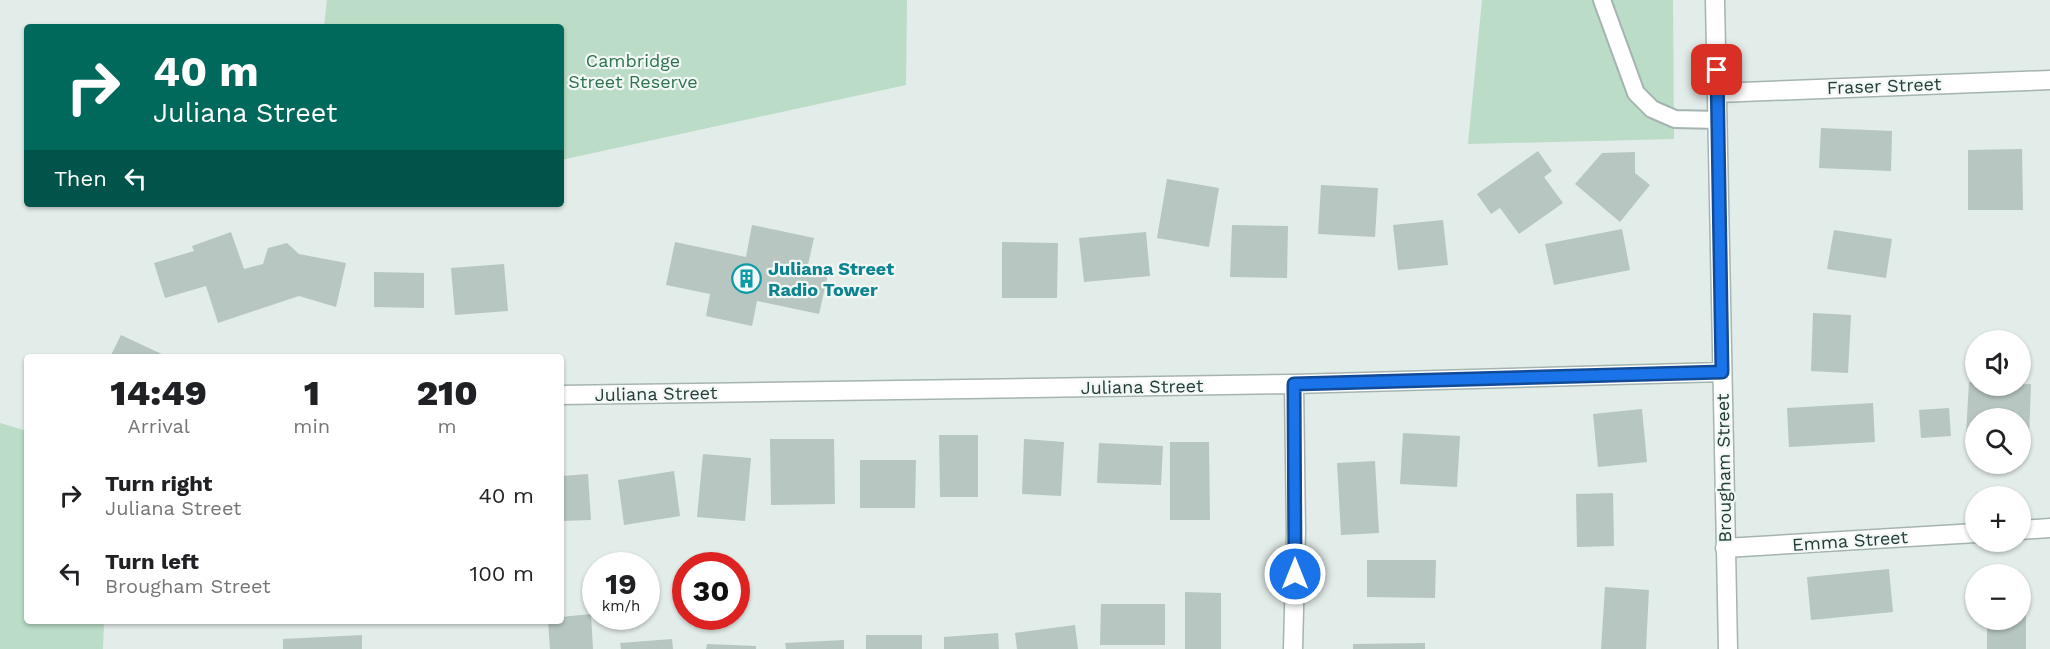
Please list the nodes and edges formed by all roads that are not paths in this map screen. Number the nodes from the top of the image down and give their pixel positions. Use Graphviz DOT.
graph roads {
  1 [pos="1602,0"];
  2 [pos="1715,0"];
  3 [pos="2050,80"];
  4 [pos="1717,93"];
  5 [pos="1718,120"];
  6 [pos="1722,372"];
  7 [pos="1294,384"];
  8 [pos="564,395"];
  9 [pos="2050,528"];
  10 [pos="2031,529"];
  11 [pos="1965,534"];
  12 [pos="1725,548"];
  13 [pos="1293,649"];
  14 [pos="1728,649"];
  1 -- 5 [label="lane"];
  2 -- 4 [label="street, Brougham Street"];
  3 -- 4 [label="street, Fraser Street"];
  4 -- 5 [label="street, Brougham Street"];
  5 -- 6 [label="street, Brougham Street"];
  6 -- 7 [label="street, Juliana Street"];
  6 -- 12 [label="street, Brougham Street"];
  7 -- 8 [label="street, Juliana Street"];
  7 -- 13 [label="street"];
  9 -- 10 [label="street"];
  11 -- 12 [label="street, Emma Street"];
  12 -- 14 [label="street, Brougham Street"];
}
